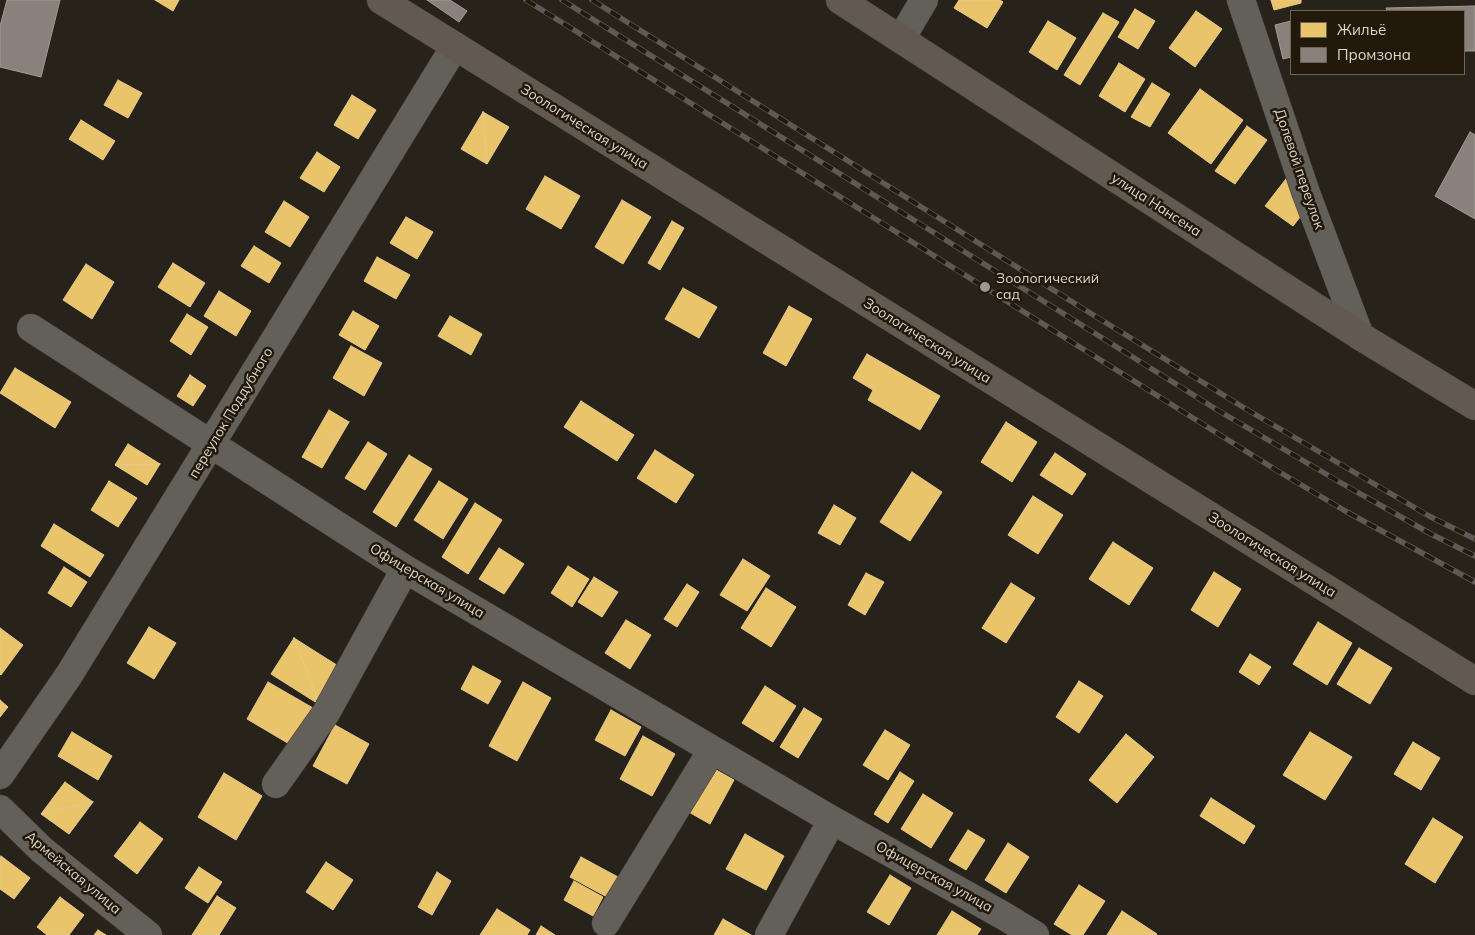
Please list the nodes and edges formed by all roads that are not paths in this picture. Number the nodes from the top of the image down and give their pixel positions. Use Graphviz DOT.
graph roads {
  1 [pos="381,0"];
  2 [pos="840,0"];
  3 [pos="924,0"];
  4 [pos="1241,0"];
  5 [pos="901,39"];
  6 [pos="455,46"];
  7 [pos="31,328"];
  8 [pos="1360,336"];
  9 [pos="1475,406"];
  10 [pos="212,444"];
  11 [pos="405,569"];
  12 [pos="1475,680"];
  13 [pos="712,750"];
  14 [pos="0,775"];
  15 [pos="276,784"];
  16 [pos="0,809"];
  17 [pos="832,820"];
  18 [pos="606,924"];
  19 [pos="148,935"];
  20 [pos="769,935"];
  21 [pos="1035,935"];
  1 -- 6 [label="main road, Зоологическая улица"];
  2 -- 5 [label="main road, улица Нансена"];
  3 -- 5 [label="street"];
  4 -- 8 [label="street, Долевой переулок"];
  5 -- 8 [label="main road, улица Нансена"];
  6 -- 10 [label="street, переулок Поддубного"];
  6 -- 12 [label="main road, Зоологическая улица"];
  7 -- 10 [label="street, Офицерская улица"];
  8 -- 9 [label="main road, улица Нансена"];
  10 -- 11 [label="street, Офицерская улица"];
  10 -- 14 [label="street, переулок Поддубного"];
  11 -- 13 [label="street, Офицерская улица"];
  11 -- 15 [label="street"];
  13 -- 17 [label="street, Офицерская улица"];
  13 -- 18 [label="street"];
  16 -- 19 [label="street, Армейская улица"];
  17 -- 20 [label="street"];
  17 -- 21 [label="street, Офицерская улица"];
}
